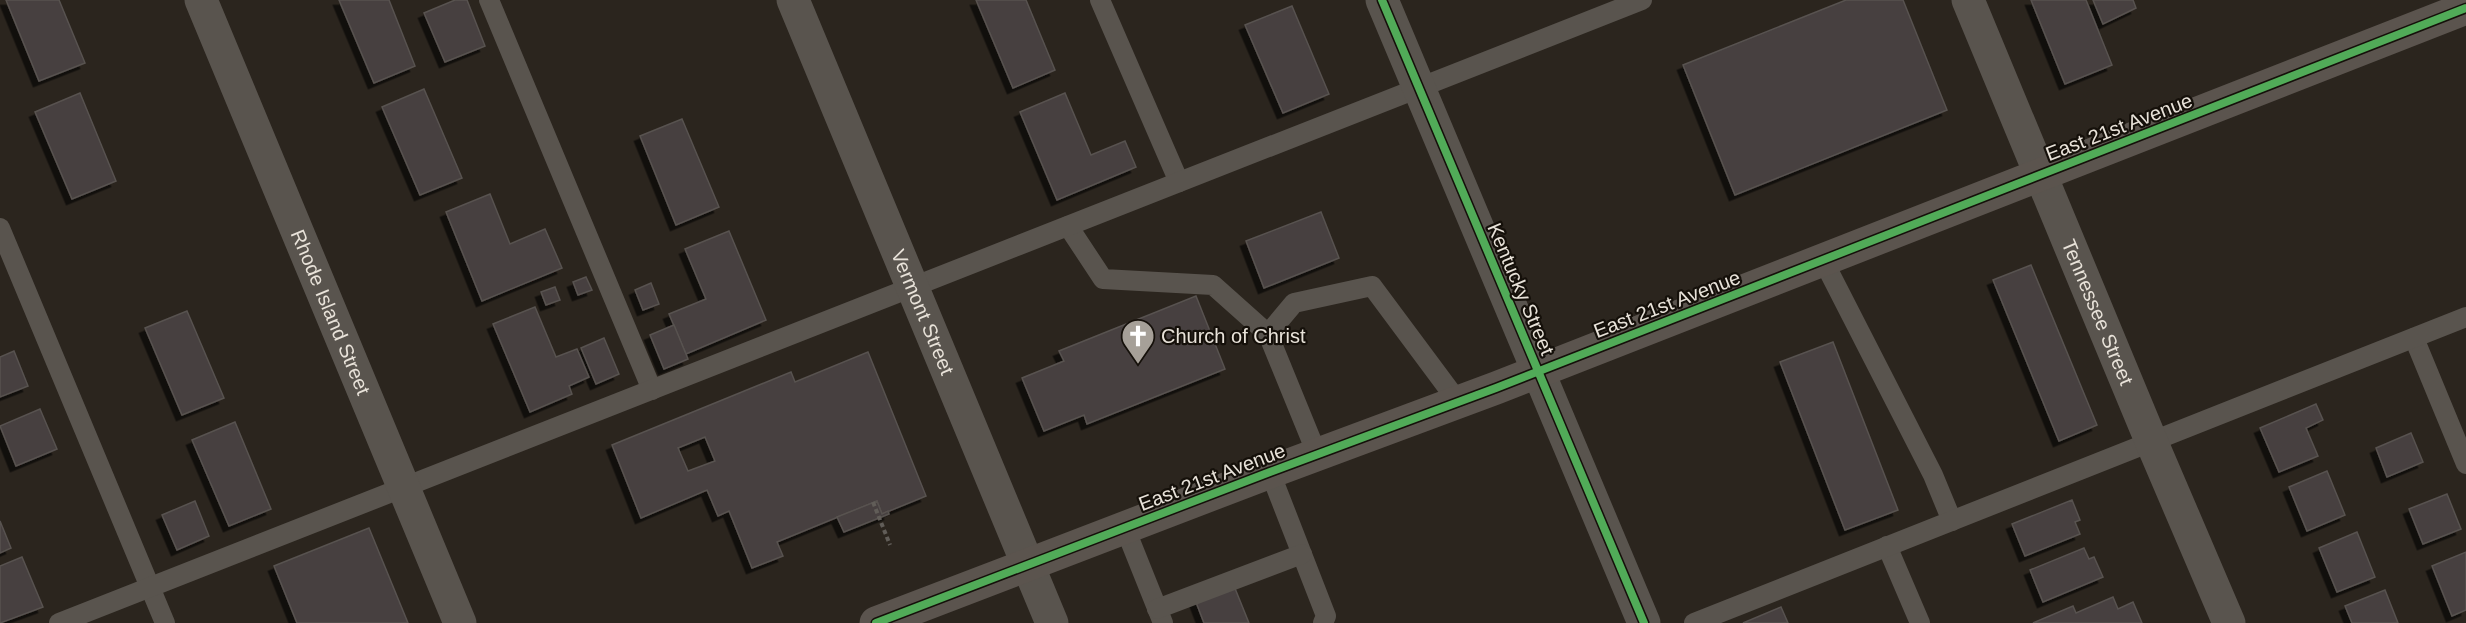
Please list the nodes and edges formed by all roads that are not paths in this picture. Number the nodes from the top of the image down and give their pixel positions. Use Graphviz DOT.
graph roads {
  1 [pos="201,0"];
  2 [pos="489,0"];
  3 [pos="793,0"];
  4 [pos="1100,0"];
  5 [pos="1382,0"];
  6 [pos="1642,0"];
  7 [pos="1968,0"];
  8 [pos="2466,8"];
  9 [pos="1419,88"];
  10 [pos="2041,175"];
  11 [pos="1179,182"];
  12 [pos="1068,226"];
  13 [pos="0,228"];
  14 [pos="1823,260"];
  15 [pos="912,288"];
  16 [pos="2466,317"];
  17 [pos="1268,334"];
  18 [pos="2414,338"];
  19 [pos="1538,372"];
  20 [pos="652,390"];
  21 [pos="1458,403"];
  22 [pos="2152,443"];
  23 [pos="1317,454"];
  24 [pos="2466,464"];
  25 [pos="1270,472"];
  26 [pos="404,488"];
  27 [pos="1952,521"];
  28 [pos="1125,528"];
  29 [pos="1887,546"];
  30 [pos="1302,554"];
  31 [pos="1027,565"];
  32 [pos="151,587"];
  33 [pos="1160,616"];
  34 [pos="59,623"];
  35 [pos="165,623"];
  36 [pos="460,623"];
  37 [pos="876,623"];
  38 [pos="1052,623"];
  39 [pos="1323,623"];
  40 [pos="1644,623"];
  41 [pos="1694,623"];
  42 [pos="1920,623"];
  43 [pos="2229,623"];
  1 -- 26 [label="street, Rhode Island Street"];
  2 -- 20 [label="lane"];
  3 -- 15 [label="street, Vermont Street"];
  4 -- 11 [label="lane"];
  5 -- 9 [label="street, Kentucky Street"];
  6 -- 9 [label="lane"];
  7 -- 10 [label="street, Tennessee Street"];
  8 -- 10 [label="street, East 21st Avenue"];
  9 -- 11 [label="lane"];
  9 -- 19 [label="street, Kentucky Street"];
  10 -- 14 [label="street, East 21st Avenue"];
  10 -- 22 [label="street, Tennessee Street"];
  11 -- 12 [label="lane"];
  12 -- 15 [label="lane"];
  12 -- 17 [label="lane"];
  13 -- 32 [label="lane"];
  14 -- 19 [label="street, East 21st Avenue"];
  14 -- 27 [label="lane"];
  15 -- 20 [label="lane"];
  15 -- 31 [label="street, Vermont Street"];
  16 -- 18 [label="lane"];
  17 -- 21 [label="lane"];
  17 -- 23 [label="lane"];
  18 -- 22 [label="lane"];
  18 -- 24 [label="lane"];
  19 -- 21 [label="street, East 21st Avenue"];
  19 -- 40 [label="street, Kentucky Street"];
  20 -- 26 [label="lane"];
  21 -- 23 [label="street, East 21st Avenue"];
  22 -- 27 [label="lane"];
  22 -- 43 [label="street, Tennessee Street"];
  23 -- 25 [label="street, East 21st Avenue"];
  25 -- 28 [label="street, East 21st Avenue"];
  25 -- 30 [label="lane"];
  26 -- 32 [label="lane"];
  26 -- 36 [label="street, Rhode Island Street"];
  27 -- 29 [label="lane"];
  28 -- 31 [label="street, East 21st Avenue"];
  28 -- 33 [label="lane"];
  29 -- 41 [label="lane"];
  29 -- 42 [label="lane"];
  30 -- 33 [label="lane"];
  30 -- 39 [label="lane"];
  31 -- 37 [label="street, East 21st Avenue"];
  31 -- 38 [label="street, Vermont Street"];
  32 -- 34 [label="lane"];
  32 -- 35 [label="lane"];
}
